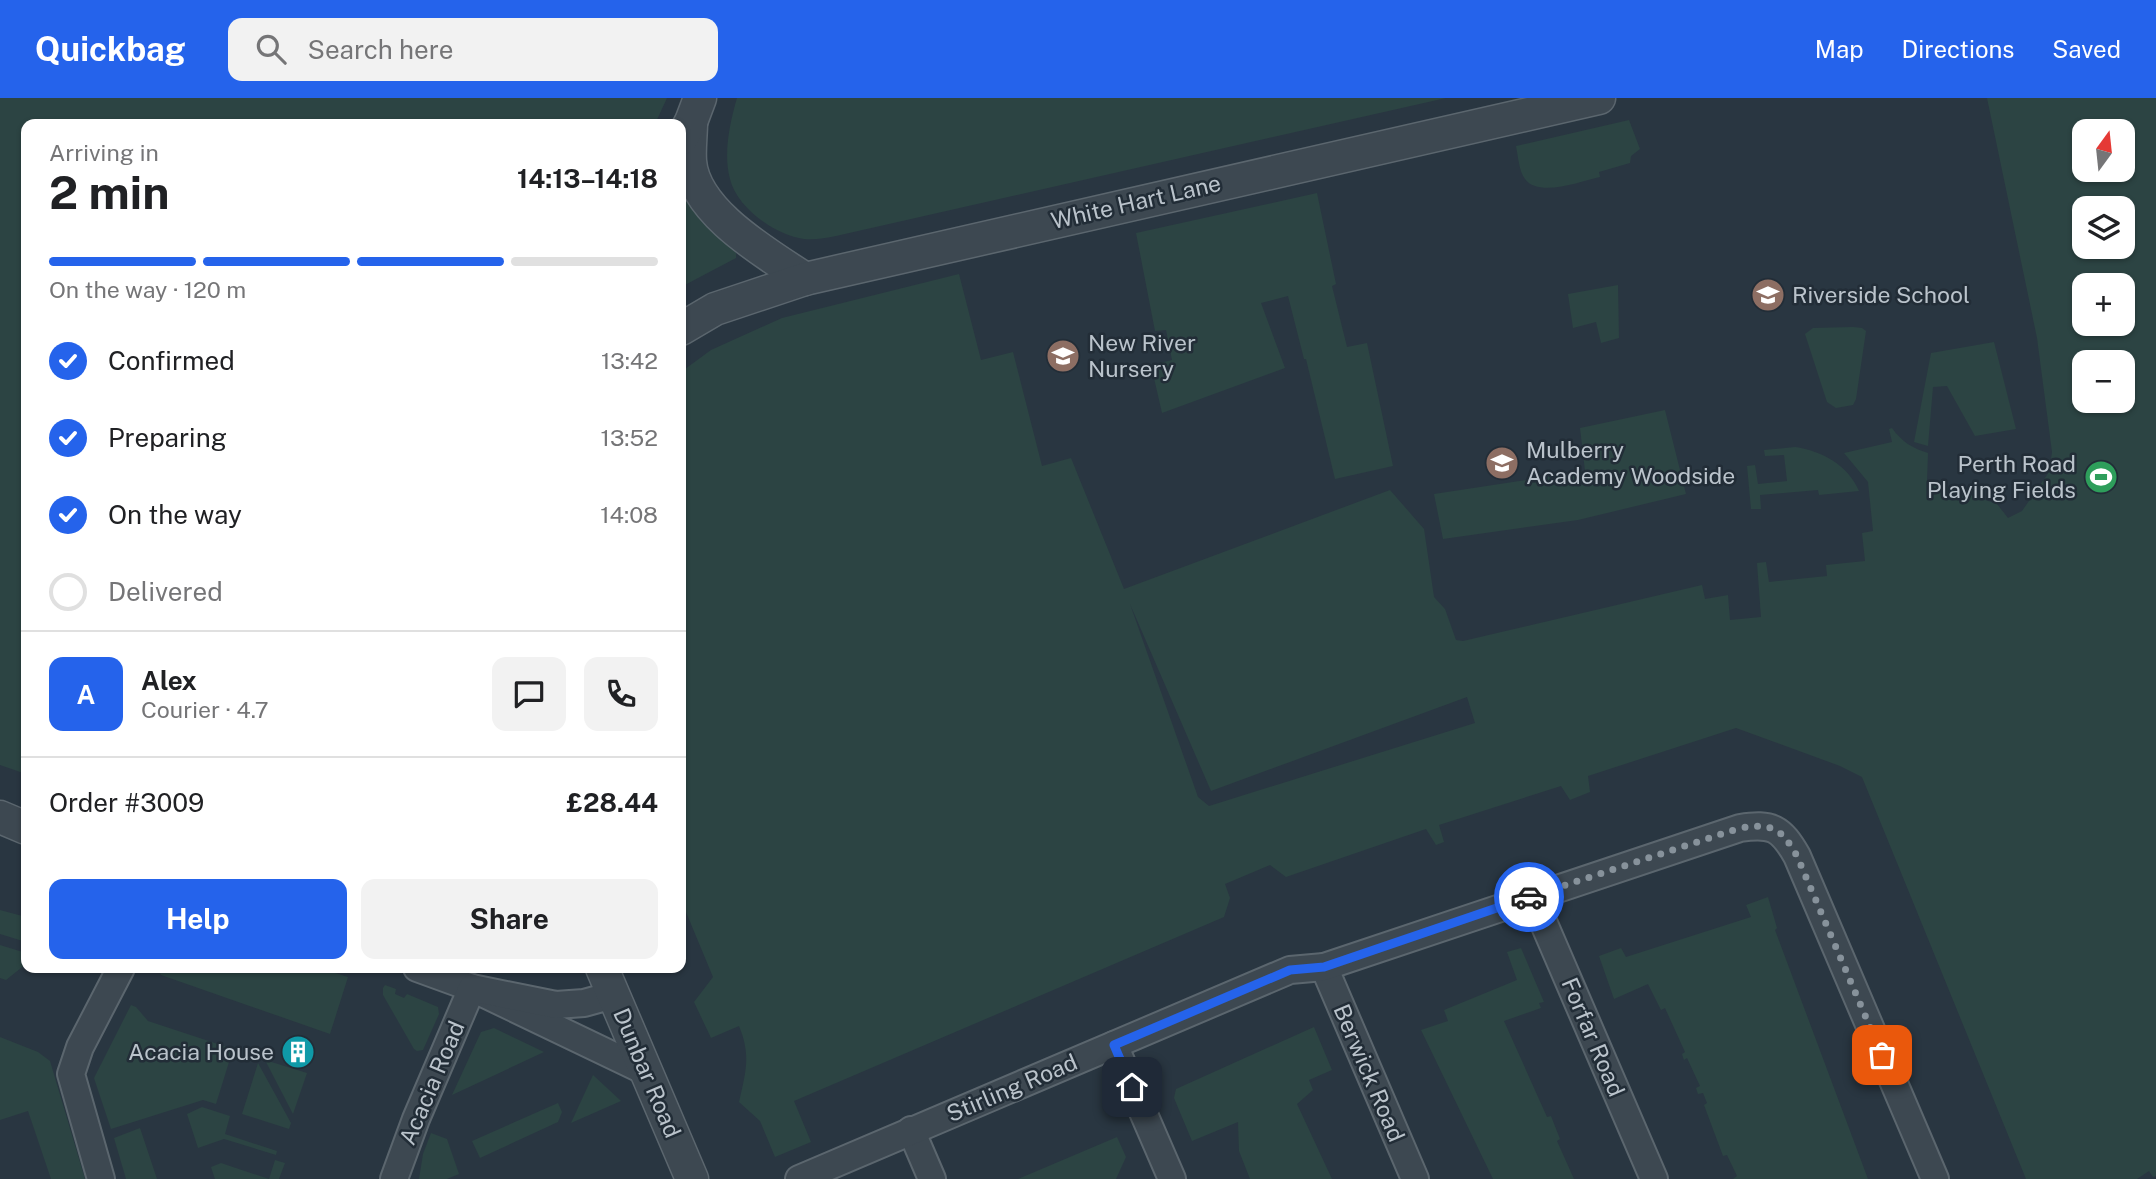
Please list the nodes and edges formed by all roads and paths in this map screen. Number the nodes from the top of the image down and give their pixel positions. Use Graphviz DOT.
graph roads {
  1 [pos="1599,98"];
  2 [pos="691,120"];
  3 [pos="805,279"];
  4 [pos="686,326"];
  5 [pos="0,798"];
  6 [pos="21,804"];
  7 [pos="0,817"];
  8 [pos="21,826"];
  9 [pos="1532,895"];
  10 [pos="1324,967"];
  11 [pos="118,973"];
  12 [pos="431,973"];
  13 [pos="607,981"];
  14 [pos="472,988"];
  15 [pos="1114,1045"];
  16 [pos="645,1071"];
  17 [pos="911,1130"];
  18 [pos="101,1179"];
  19 [pos="394,1179"];
  20 [pos="692,1179"];
  21 [pos="799,1179"];
  22 [pos="932,1179"];
  23 [pos="1172,1179"];
  24 [pos="1415,1179"];
  25 [pos="1654,1179"];
  26 [pos="1935,1179"];
  1 -- 3 [label="street, White Hart Lane"];
  2 -- 3 [label="street"];
  3 -- 4 [label="street, White Hart Lane"];
  5 -- 6 [label="street"];
  7 -- 8 [label="street"];
  9 -- 10 [label="street, Stirling Road"];
  9 -- 25 [label="street, Forfar Road"];
  9 -- 26 [label="street, Stirling Road"];
  10 -- 15 [label="street, Stirling Road"];
  10 -- 24 [label="street, Berwick Road"];
  11 -- 18 [label="street"];
  12 -- 14 [label="street"];
  13 -- 14 [label="street"];
  13 -- 16 [label="street, Dunbar Road"];
  14 -- 16 [label="street"];
  14 -- 19 [label="street, Acacia Road"];
  15 -- 17 [label="street, Stirling Road"];
  15 -- 23 [label="street"];
  16 -- 20 [label="street, Dunbar Road"];
  17 -- 21 [label="street, Stirling Road"];
  17 -- 22 [label="street"];
}
